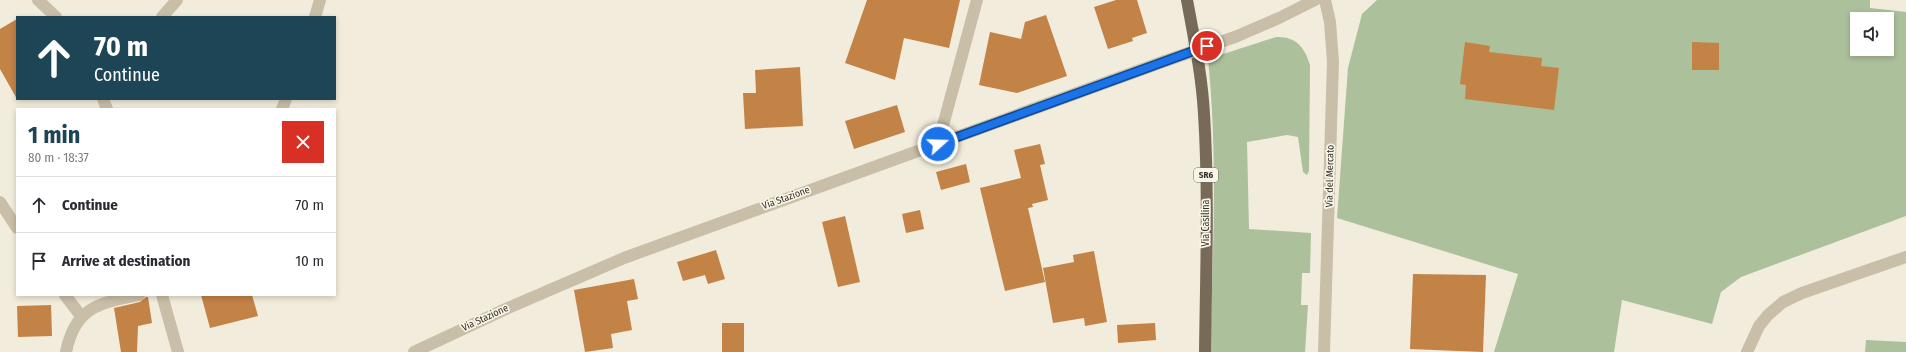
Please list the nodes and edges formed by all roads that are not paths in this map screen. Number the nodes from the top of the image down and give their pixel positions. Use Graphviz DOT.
graph roads {
  1 [pos="38,0"];
  2 [pos="177,0"];
  3 [pos="320,0"];
  4 [pos="977,0"];
  5 [pos="1187,0"];
  6 [pos="1315,0"];
  7 [pos="1325,0"];
  8 [pos="55,16"];
  9 [pos="163,16"];
  10 [pos="315,16"];
  11 [pos="938,144"];
  12 [pos="0,202"];
  13 [pos="16,226"];
  14 [pos="1906,257"];
  15 [pos="66,296"];
  16 [pos="134,296"];
  17 [pos="162,296"];
  18 [pos="81,316"];
  19 [pos="66,352"];
  20 [pos="178,352"];
  21 [pos="414,352"];
  22 [pos="1205,352"];
  23 [pos="1324,352"];
  24 [pos="1747,352"];
  1 -- 8 [label="street"];
  2 -- 9 [label="street"];
  3 -- 10 [label="street"];
  4 -- 11 [label="street"];
  5 -- 22 [label="main road, Via Casilina / SR6"];
  6 -- 11 [label="street, Via Stazione, bridge"];
  7 -- 23 [label="street, Via del Mercato"];
  11 -- 21 [label="street, Via Stazione"];
  12 -- 13 [label="street"];
  14 -- 24 [label="street"];
  15 -- 18 [label="street"];
  16 -- 18 [label="street"];
  17 -- 20 [label="street"];
  18 -- 19 [label="street"];
}
